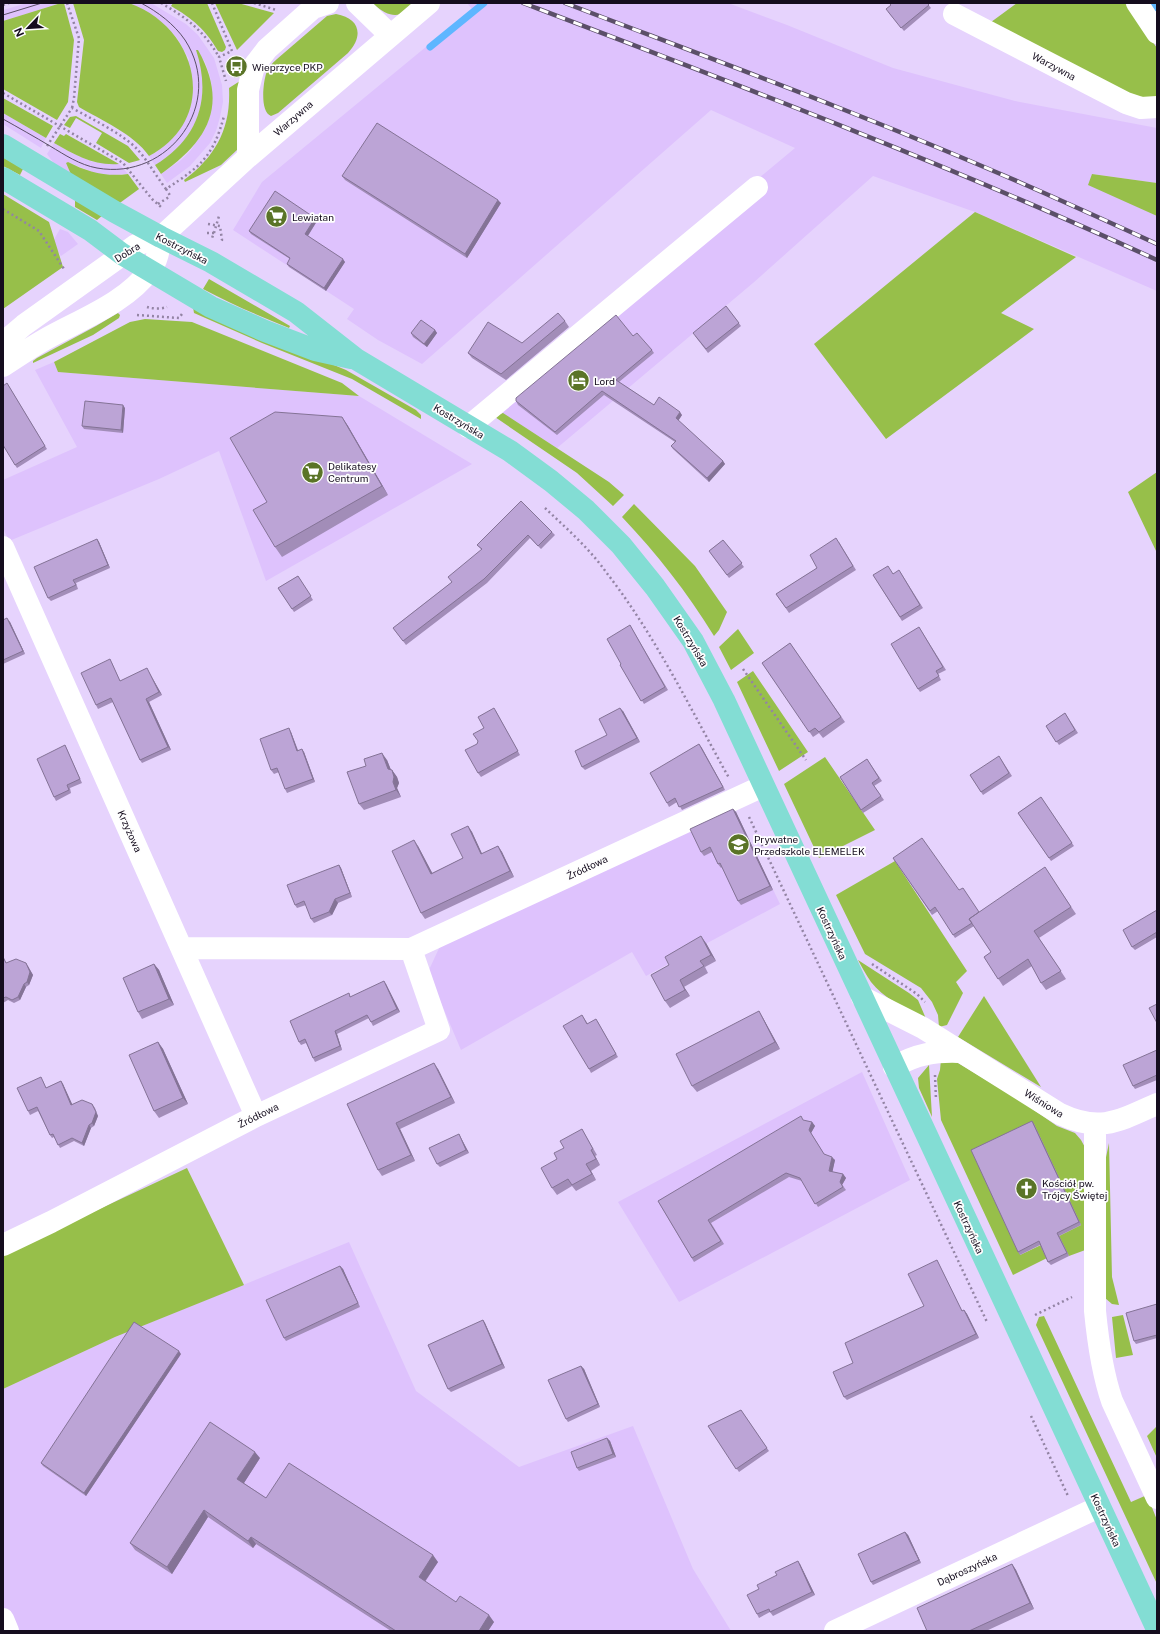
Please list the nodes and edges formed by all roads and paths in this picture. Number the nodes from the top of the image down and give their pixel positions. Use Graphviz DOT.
graph roads {
  1 [pos="9,3"];
  2 [pos="67,3"];
  3 [pos="161,3"];
  4 [pos="212,3"];
  5 [pos="328,3"];
  6 [pos="357,3"];
  7 [pos="429,3"];
  8 [pos="1137,3"];
  9 [pos="3,5"];
  10 [pos="954,14"];
  11 [pos="1157,33"];
  12 [pos="390,35"];
  13 [pos="220,56"];
  14 [pos="226,84"];
  15 [pos="3,93"];
  16 [pos="1157,107"];
  17 [pos="72,108"];
  18 [pos="226,111"];
  19 [pos="59,126"];
  20 [pos="3,145"];
  21 [pos="44,151"];
  22 [pos="248,157"];
  23 [pos="3,178"];
  24 [pos="757,187"];
  25 [pos="163,208"];
  26 [pos="3,209"];
  27 [pos="204,223"];
  28 [pos="161,238"];
  29 [pos="218,248"];
  30 [pos="122,254"];
  31 [pos="149,271"];
  32 [pos="66,272"];
  33 [pos="143,305"];
  34 [pos="170,306"];
  35 [pos="178,311"];
  36 [pos="182,313"];
  37 [pos="133,314"];
  38 [pos="189,315"];
  39 [pos="3,343"];
  40 [pos="356,359"];
  41 [pos="3,366"];
  42 [pos="468,427"];
  43 [pos="540,503"];
  44 [pos="3,547"];
  45 [pos="743,669"];
  46 [pos="806,760"];
  47 [pos="763,786"];
  48 [pos="739,797"];
  49 [pos="183,948"];
  50 [pos="411,949"];
  51 [pos="868,961"];
  52 [pos="862,997"];
  53 [pos="934,1043"];
  54 [pos="894,1067"];
  55 [pos="1157,1104"];
  56 [pos="936,1107"];
  57 [pos="256,1116"];
  58 [pos="1095,1124"];
  59 [pos="3,1245"];
  60 [pos="1096,1286"];
  61 [pos="1029,1318"];
  62 [pos="987,1322"];
  63 [pos="1029,1412"];
  64 [pos="1157,1498"];
  65 [pos="1100,1507"];
  66 [pos="1077,1517"];
  67 [pos="3,1619"];
  68 [pos="1157,1629"];
  69 [pos="8,1631"];
  70 [pos="835,1631"];
  1 -- 9 [label="path"];
  2 -- 17 [label="path"];
  3 -- 13 [label="path"];
  4 -- 13 [label="path"];
  5 -- 22 [label="street"];
  6 -- 12 [label="street"];
  7 -- 12 [label="street, Warzywna"];
  8 -- 11 [label="street"];
  10 -- 16 [label="street, Warzywna"];
  12 -- 22 [label="street, Warzywna"];
  13 -- 14 [label="path"];
  15 -- 19 [label="path"];
  17 -- 18 [label="path"];
  17 -- 19 [label="path"];
  19 -- 21 [label="path"];
  19 -- 25 [label="path"];
  20 -- 28 [label="main road, Kostrzyńska"];
  22 -- 28 [label="street, Warzywna"];
  23 -- 30 [label="main road, Kostrzyńska"];
  24 -- 42 [label="street"];
  26 -- 32 [label="path"];
  27 -- 29 [label="path"];
  28 -- 30 [label="street, Dobra"];
  28 -- 31 [label="street"];
  28 -- 40 [label="main road, Kostrzyńska"];
  30 -- 31 [label="main road, Kostrzyńska"];
  30 -- 39 [label="street, Dobra"];
  31 -- 40 [label="main road, Kostrzyńska"];
  31 -- 41 [label="street"];
  33 -- 34 [label="path"];
  35 -- 36 [label="path"];
  36 -- 37 [label="path"];
  36 -- 38 [label="path"];
  40 -- 42 [label="main road, Kostrzyńska"];
  42 -- 47 [label="main road, Kostrzyńska"];
  43 -- 48 [label="path"];
  44 -- 49 [label="street, Krzyżowa"];
  45 -- 46 [label="path"];
  47 -- 48 [label="street, Źródłowa"];
  47 -- 52 [label="main road, Kostrzyńska"];
  48 -- 50 [label="street, Źródłowa"];
  48 -- 62 [label="path"];
  49 -- 50 [label="street, Źródłowa"];
  49 -- 57 [label="street, Krzyżowa"];
  50 -- 57 [label="street, Źródłowa"];
  51 -- 53 [label="path"];
  52 -- 53 [label="street, Wiśniowa"];
  52 -- 54 [label="main road, Kostrzyńska"];
  53 -- 54 [label="street, Wiśniowa"];
  53 -- 56 [label="path"];
  53 -- 58 [label="street, Wiśniowa"];
  54 -- 65 [label="main road, Kostrzyńska"];
  55 -- 58 [label="street, Wiśniowa"];
  57 -- 59 [label="street, Źródłowa"];
  58 -- 60 [label="street"];
  60 -- 61 [label="path"];
  60 -- 64 [label="street"];
  63 -- 66 [label="path"];
  65 -- 66 [label="street, Dąbroszyńska"];
  65 -- 68 [label="main road, Kostrzyńska"];
  66 -- 70 [label="street, Dąbroszyńska"];
  67 -- 69 [label="street"];
}
